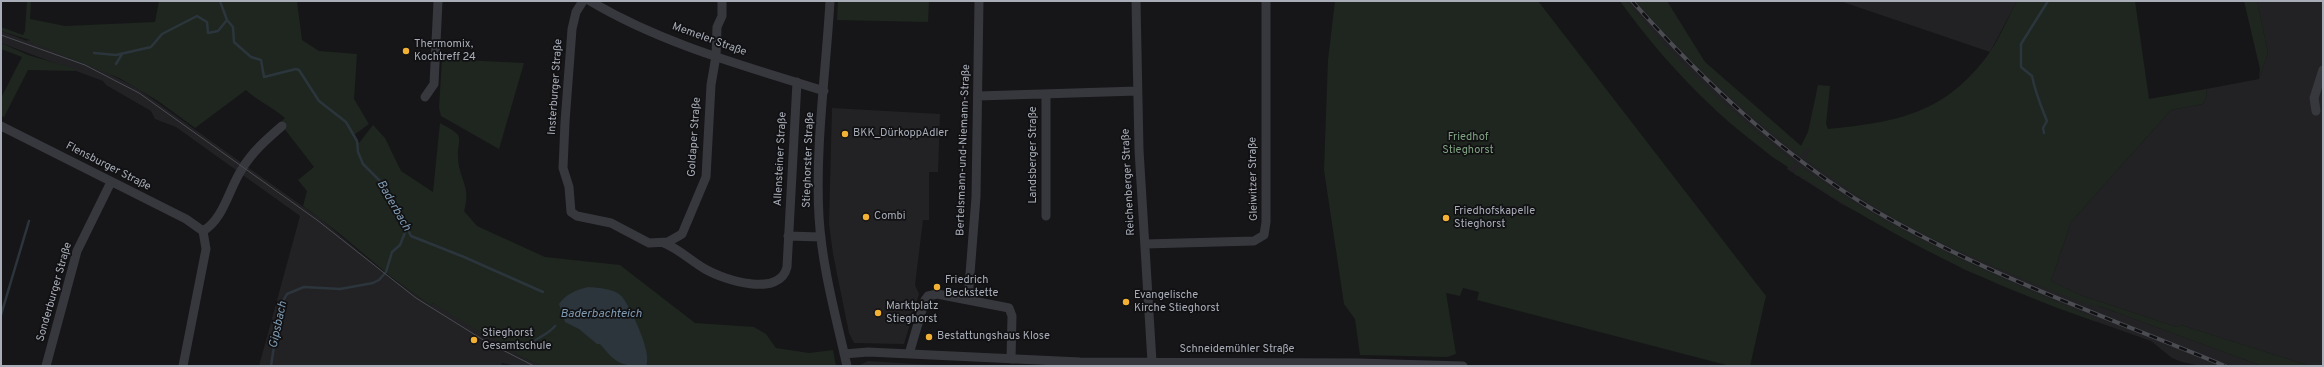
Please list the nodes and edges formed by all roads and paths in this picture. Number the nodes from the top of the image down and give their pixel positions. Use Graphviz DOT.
graph roads {
  1 [pos="438,1"];
  2 [pos="582,1"];
  3 [pos="590,1"];
  4 [pos="722,1"];
  5 [pos="830,1"];
  6 [pos="979,1"];
  7 [pos="1136,1"];
  8 [pos="1266,1"];
  9 [pos="716,56"];
  10 [pos="2323,70"];
  11 [pos="797,82"];
  12 [pos="824,91"];
  13 [pos="1137,91"];
  14 [pos="1046,94"];
  15 [pos="978,96"];
  16 [pos="425,97"];
  17 [pos="2316,111"];
  18 [pos="1,126"];
  19 [pos="282,126"];
  20 [pos="564,176"];
  21 [pos="111,182"];
  22 [pos="1046,216"];
  23 [pos="203,231"];
  24 [pos="682,234"];
  25 [pos="788,236"];
  26 [pos="821,237"];
  27 [pos="664,243"];
  28 [pos="1145,244"];
  29 [pos="685,256"];
  30 [pos="968,299"];
  31 [pos="844,354"];
  32 [pos="909,354"];
  33 [pos="1010,359"];
  34 [pos="1152,362"];
  35 [pos="1080,364"];
  36 [pos="1260,364"];
  37 [pos="1445,365"];
  38 [pos="46,366"];
  39 [pos="183,366"];
  40 [pos="847,366"];
  41 [pos="1463,366"];
  1 -- 16 [label="street"];
  2 -- 20 [label="street, Insterburger Straße"];
  3 -- 9 [label="street, Memeler Straße"];
  4 -- 9 [label="street, Goldaper Straße"];
  5 -- 12 [label="street, Stieghorster Straße"];
  6 -- 15 [label="street, Bertelsmann-und-Niemann-Straße"];
  7 -- 13 [label="street, Reichenberger Straße"];
  8 -- 28 [label="street, Gleiwitzer Straße"];
  9 -- 11 [label="street, Memeler Straße"];
  9 -- 24 [label="street, Goldaper Straße"];
  10 -- 17 [label="street"];
  11 -- 12 [label="street, Memeler Straße"];
  11 -- 25 [label="street, Allensteiner Straße"];
  12 -- 26 [label="street, Stieghorster Straße"];
  13 -- 14 [label="street, Landsberger Straße"];
  13 -- 28 [label="street, Reichenberger Straße"];
  14 -- 15 [label="street, Landsberger Straße"];
  14 -- 22 [label="street, Landsberger Straße"];
  15 -- 30 [label="street, Bertelsmann-und-Niemann-Straße"];
  18 -- 21 [label="street, Flensburger Straße"];
  19 -- 23 [label="street"];
  20 -- 27 [label="street, Allensteiner Straße"];
  21 -- 23 [label="street, Flensburger Straße"];
  21 -- 38 [label="street, Sonderburger Straße"];
  23 -- 39 [label="street"];
  24 -- 27 [label="street"];
  24 -- 29 [label="street"];
  25 -- 26 [label="street"];
  25 -- 29 [label="street, Allensteiner Straße"];
  26 -- 31 [label="street, Stieghorster Straße"];
  27 -- 29 [label="street, Allensteiner Straße"];
  28 -- 34 [label="street, Reichenberger Straße"];
  30 -- 32 [label="street"];
  30 -- 33 [label="street"];
  31 -- 32 [label="street, Schneidemühler Straße"];
  31 -- 40 [label="street, Stieghorster Straße"];
  32 -- 33 [label="street, Schneidemühler Straße"];
  33 -- 35 [label="street, Schneidemühler Straße"];
  34 -- 35 [label="street, Schneidemühler Straße"];
  34 -- 36 [label="street, Schneidemühler Straße"];
  36 -- 37 [label="street, Schneidemühler Straße"];
  37 -- 41 [label="street, Schneidemühler Straße"];
}
